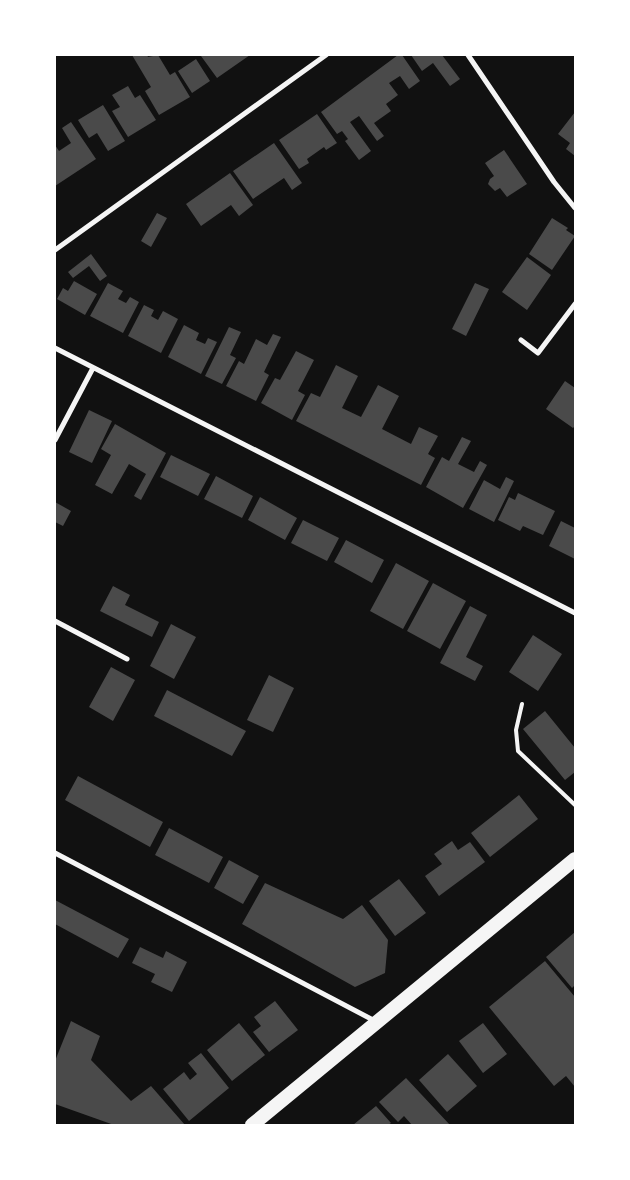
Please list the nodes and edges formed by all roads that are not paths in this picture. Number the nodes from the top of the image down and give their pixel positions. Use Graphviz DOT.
graph roads {
  1 [pos="326,55"];
  2 [pos="468,55"];
  3 [pos="575,208"];
  4 [pos="55,250"];
  5 [pos="575,304"];
  6 [pos="521,340"];
  7 [pos="55,348"];
  8 [pos="93,368"];
  9 [pos="55,440"];
  10 [pos="575,613"];
  11 [pos="55,621"];
  12 [pos="127,659"];
  13 [pos="522,704"];
  14 [pos="575,805"];
  15 [pos="55,853"];
  16 [pos="575,859"];
  17 [pos="377,1022"];
  18 [pos="252,1125"];
  1 -- 4 [label="street"];
  2 -- 3 [label="street"];
  5 -- 6 [label="street"];
  7 -- 8 [label="street"];
  8 -- 9 [label="street"];
  8 -- 10 [label="street"];
  11 -- 12 [label="street"];
  13 -- 14 [label="lane"];
  15 -- 17 [label="street"];
  16 -- 17 [label="highway"];
  17 -- 18 [label="highway"];
}
